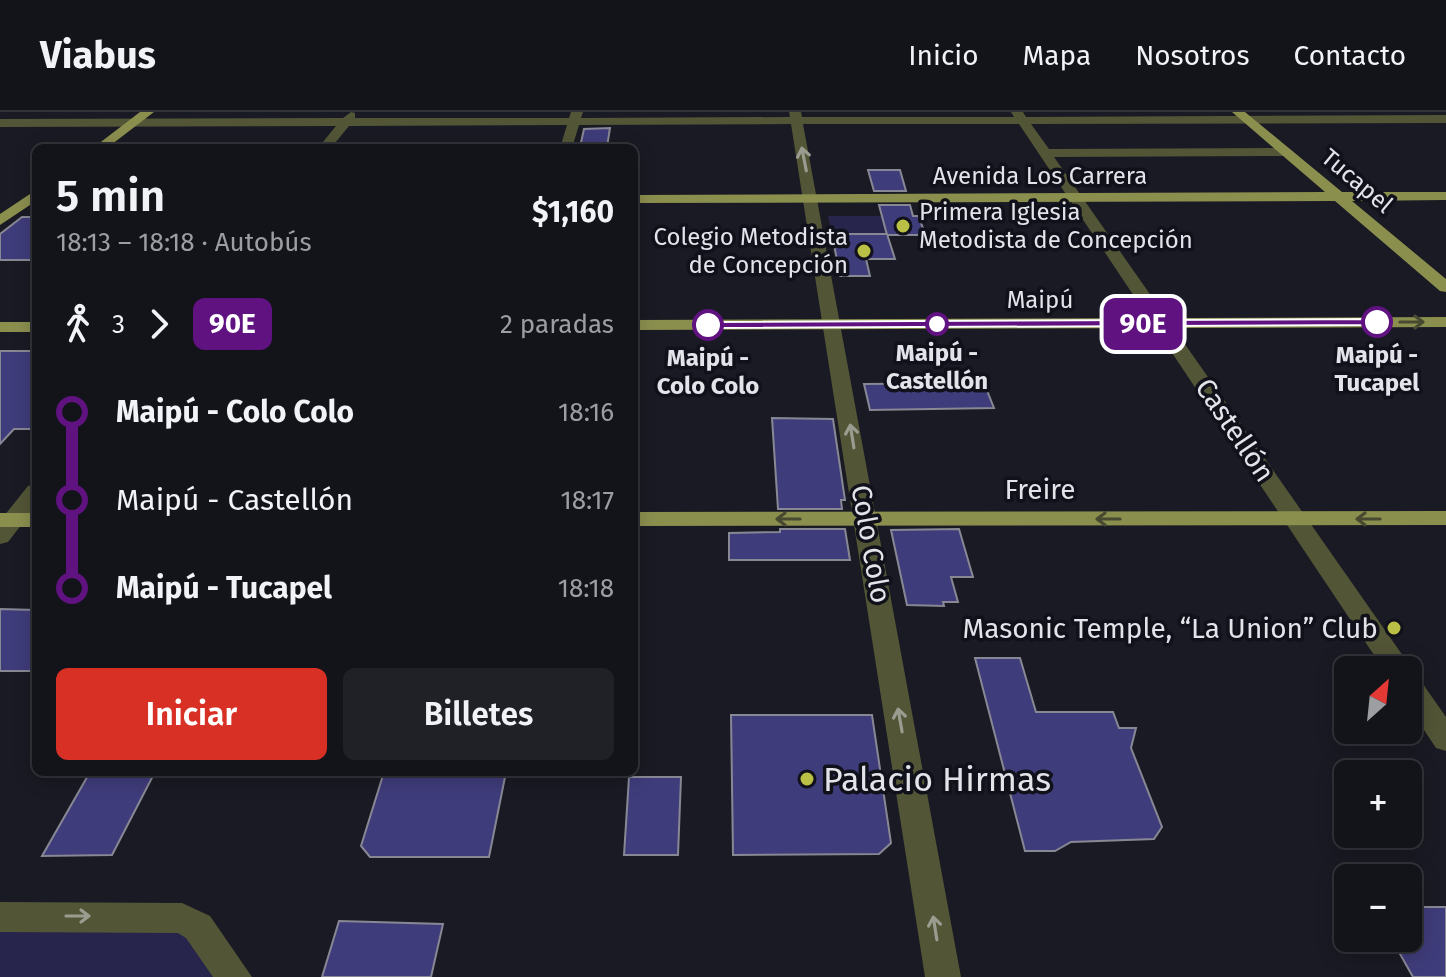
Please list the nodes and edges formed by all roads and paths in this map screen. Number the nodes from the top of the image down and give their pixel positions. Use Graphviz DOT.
graph roads {
  1 [pos="148,112"];
  2 [pos="796,116"];
  3 [pos="1020,116"];
  4 [pos="1242,116"];
  5 [pos="350,117"];
  6 [pos="575,117"];
  7 [pos="1446,119"];
  8 [pos="0,123"];
  9 [pos="134,123"];
  10 [pos="105,144"];
  11 [pos="327,144"];
  12 [pos="567,144"];
  13 [pos="1286,152"];
  14 [pos="1045,153"];
  15 [pos="1446,196"];
  16 [pos="638,199"];
  17 [pos="0,200"];
  18 [pos="32,201"];
  19 [pos="32,202"];
  20 [pos="1079,202"];
  21 [pos="1345,202"];
  22 [pos="813,203"];
  23 [pos="1446,206"];
  24 [pos="638,209"];
  25 [pos="8,210"];
  26 [pos="0,221"];
  27 [pos="1446,287"];
  28 [pos="1446,322"];
  29 [pos="1162,324"];
  30 [pos="638,325"];
  31 [pos="833,325"];
  32 [pos="0,327"];
  33 [pos="32,327"];
  34 [pos="32,495"];
  35 [pos="1446,518"];
  36 [pos="638,519"];
  37 [pos="866,519"];
  38 [pos="1295,519"];
  39 [pos="32,521"];
  40 [pos="4,526"];
  41 [pos="1388,656"];
  42 [pos="1422,705"];
  43 [pos="1446,740"];
  44 [pos="0,917"];
  45 [pos="226,966"];
  46 [pos="943,977"];
  1 -- 9 [label="main road"];
  2 -- 3 [label="street"];
  2 -- 6 [label="street"];
  22 -- 2 [label="street, Colo Colo, one-way"];
  3 -- 4 [label="street"];
  3 -- 14 [label="street, Castellón"];
  4 -- 7 [label="street"];
  4 -- 13 [label="main road, Tucapel"];
  5 -- 6 [label="street"];
  5 -- 9 [label="street"];
  5 -- 11 [label="street"];
  6 -- 12 [label="street"];
  8 -- 9 [label="street"];
  9 -- 10 [label="main road"];
  13 -- 14 [label="street"];
  13 -- 21 [label="main road, Tucapel"];
  14 -- 20 [label="street, Castellón"];
  15 -- 21 [label="main road, Avenida Los Carrera"];
  16 -- 22 [label="main road, Avenida Los Carrera"];
  17 -- 18 [label="main road"];
  19 -- 25 [label="main road"];
  20 -- 21 [label="main road, Avenida Los Carrera"];
  20 -- 22 [label="main road, Avenida Los Carrera"];
  20 -- 29 [label="street, Castellón"];
  21 -- 23 [label="main road, Avenida Los Carrera"];
  21 -- 27 [label="main road, Tucapel"];
  22 -- 24 [label="main road, Avenida Los Carrera"];
  22 -- 31 [label="street, Colo Colo"];
  25 -- 26 [label="main road"];
  29 -- 28 [label="main road, Maipú, one-way"];
  29 -- 31 [label="main road, Maipú"];
  29 -- 38 [label="street, Castellón"];
  30 -- 31 [label="main road, Maipú"];
  37 -- 31 [label="street, Colo Colo, one-way"];
  32 -- 33 [label="main road"];
  34 -- 40 [label="street"];
  35 -- 38 [label="main road, Freire, one-way"];
  37 -- 36 [label="main road, Freire, one-way"];
  38 -- 37 [label="main road, Freire, one-way"];
  46 -- 37 [label="street, Colo Colo, one-way"];
  38 -- 41 [label="street, Castellón"];
  39 -- 40 [label="main road"];
  42 -- 43 [label="street"];
  44 -- 45 [label="street, one-way"];
}
